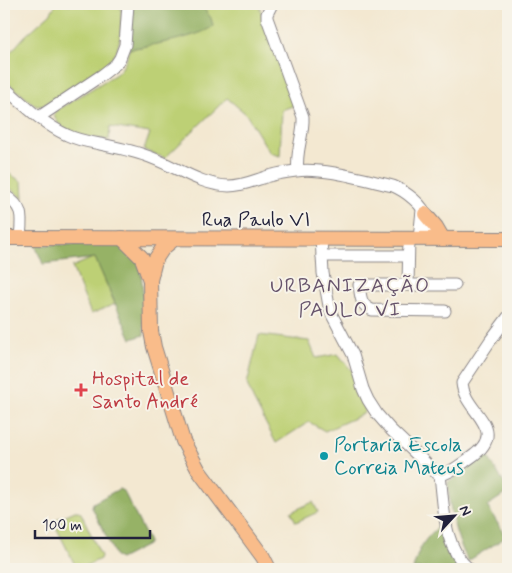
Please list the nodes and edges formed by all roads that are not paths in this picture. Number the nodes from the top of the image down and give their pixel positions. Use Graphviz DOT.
graph roads {
  1 [pos="128,4"];
  2 [pos="271,6"];
  3 [pos="4,87"];
  4 [pos="39,117"];
  5 [pos="298,170"];
  6 [pos="4,194"];
  7 [pos="424,212"];
  8 [pos="4,238"];
  9 [pos="20,238"];
  10 [pos="122,238"];
  11 [pos="148,238"];
  12 [pos="174,238"];
  13 [pos="321,238"];
  14 [pos="418,239"];
  15 [pos="443,239"];
  16 [pos="508,239"];
  17 [pos="322,256"];
  18 [pos="408,256"];
  19 [pos="148,259"];
  20 [pos="408,285"];
  21 [pos="456,285"];
  22 [pos="445,311"];
  23 [pos="508,317"];
  24 [pos="440,475"];
  25 [pos="269,569"];
  26 [pos="469,569"];
  1 -- 4 [label="street"];
  2 -- 5 [label="street"];
  3 -- 4 [label="street"];
  4 -- 5 [label="street"];
  5 -- 7 [label="street"];
  6 -- 9 [label="street"];
  7 -- 14 [label="street"];
  7 -- 15 [label="main road"];
  8 -- 9 [label="main road, Rua Paulo VI"];
  9 -- 10 [label="main road, Rua Paulo VI"];
  10 -- 11 [label="main road, Rua Paulo VI"];
  10 -- 19 [label="main road"];
  11 -- 12 [label="main road, Rua Paulo VI"];
  11 -- 19 [label="main road"];
  12 -- 13 [label="main road, Rua Paulo VI"];
  12 -- 19 [label="main road"];
  13 -- 14 [label="main road, Rua Paulo VI"];
  13 -- 17 [label="street"];
  14 -- 15 [label="main road, Rua Paulo VI"];
  14 -- 18 [label="street"];
  15 -- 16 [label="main road, Rua Paulo VI"];
  17 -- 18 [label="street"];
  17 -- 24 [label="street"];
  18 -- 20 [label="street"];
  19 -- 25 [label="main road"];
  20 -- 21 [label="street"];
  20 -- 22 [label="street"];
  23 -- 24 [label="street"];
  24 -- 26 [label="street"];
}
